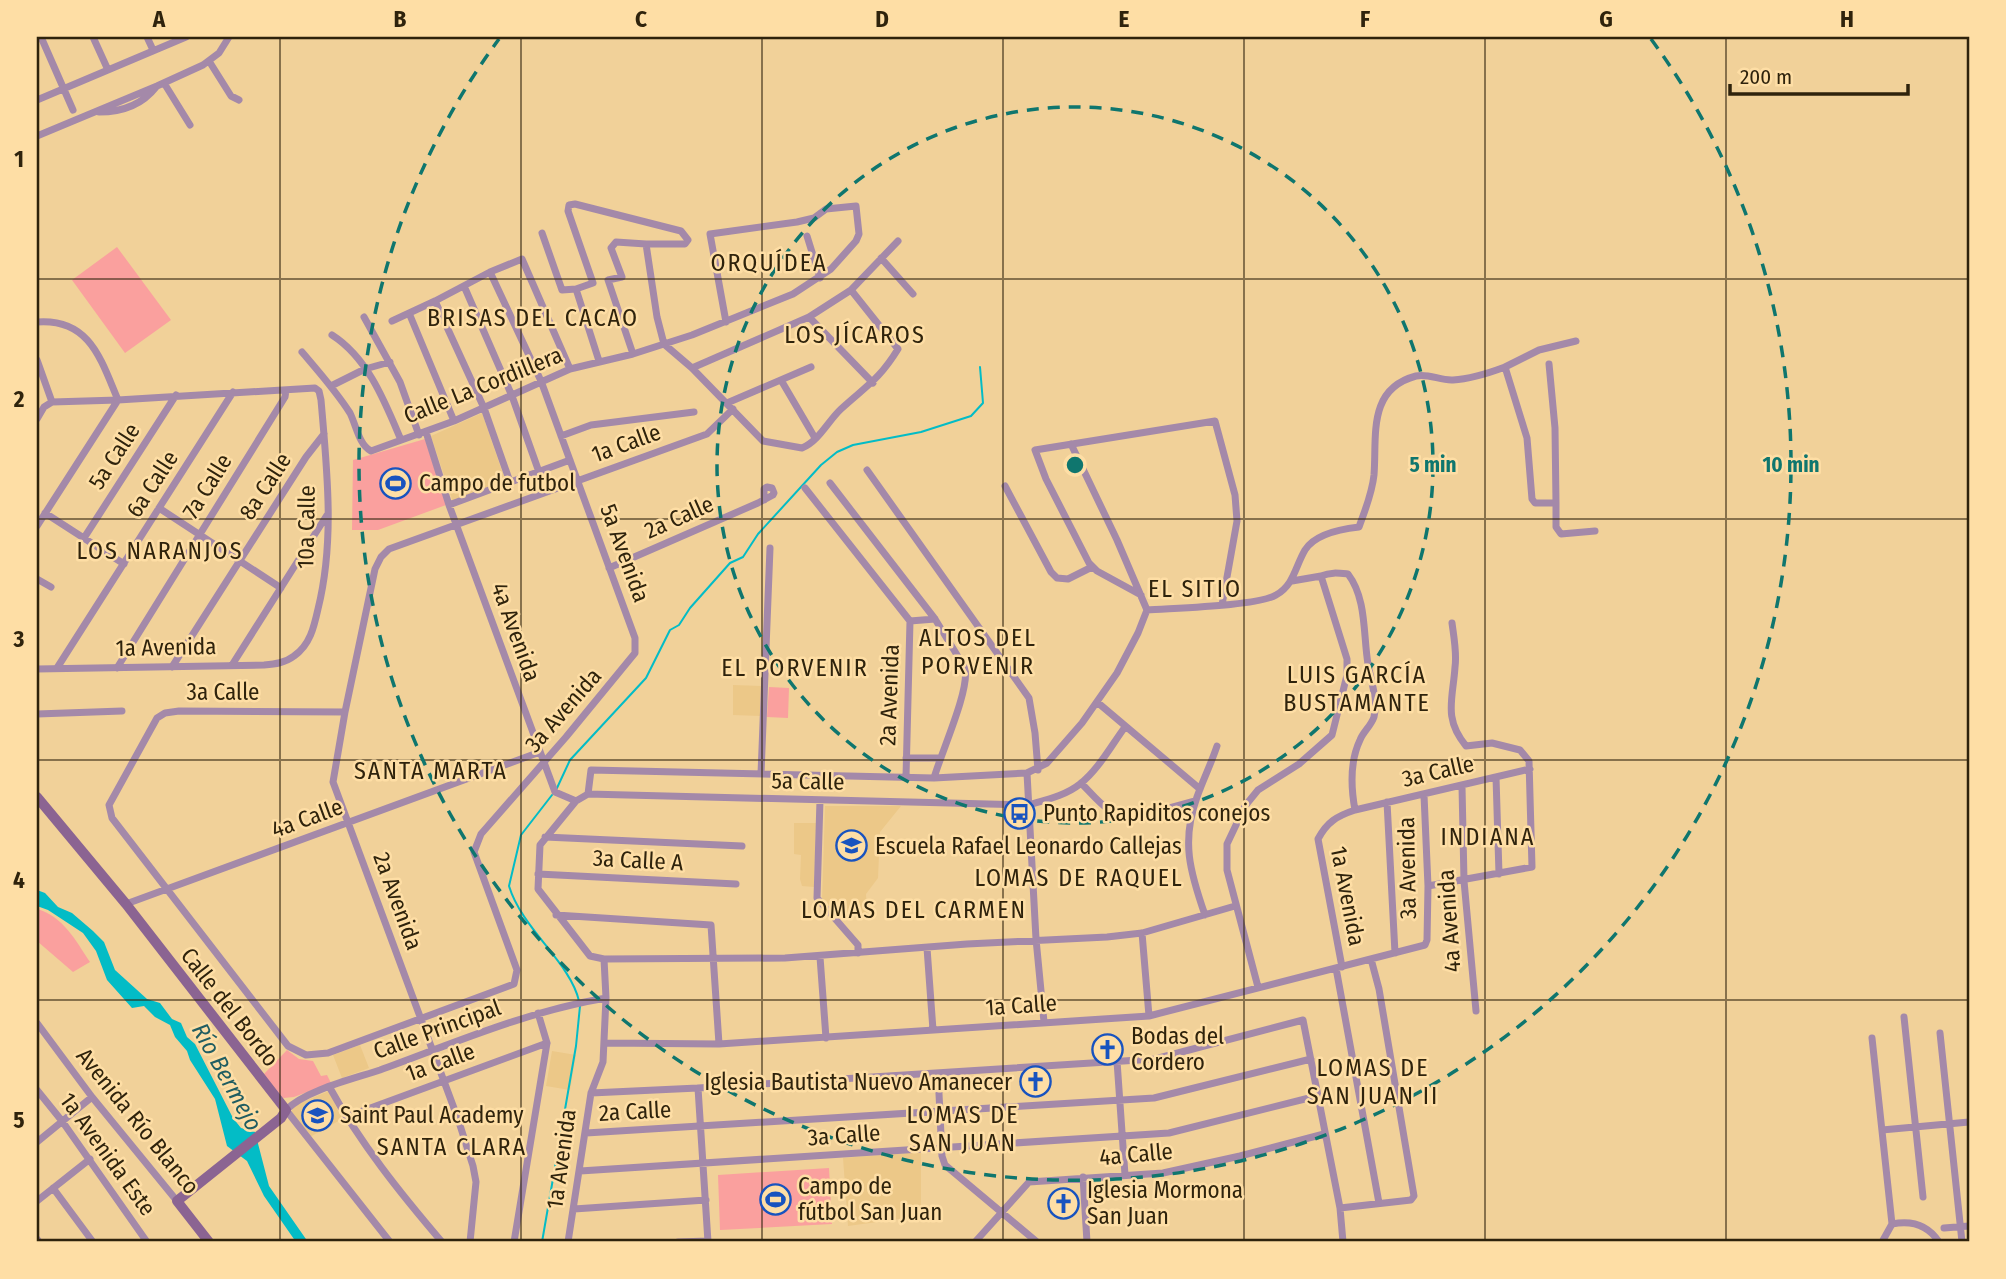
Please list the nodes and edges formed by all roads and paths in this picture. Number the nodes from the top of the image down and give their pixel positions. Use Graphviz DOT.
graph roads {
  1 [pos="41,37"];
  2 [pos="93,37"];
  3 [pos="148,37"];
  4 [pos="186,37"];
  5 [pos="229,37"];
  6 [pos="153,50"];
  7 [pos="209,61"];
  8 [pos="108,70"];
  9 [pos="160,85"];
  10 [pos="64,89"];
  11 [pos="37,100"];
  12 [pos="239,100"];
  13 [pos="73,110"];
  14 [pos="190,125"];
  15 [pos="37,136"];
  16 [pos="542,233"];
  17 [pos="807,236"];
  18 [pos="898,240"];
  19 [pos="646,244"];
  20 [pos="881,258"];
  21 [pos="490,272"];
  22 [pos="820,278"];
  23 [pos="608,280"];
  24 [pos="593,283"];
  25 [pos="464,286"];
  26 [pos="576,289"];
  27 [pos="851,290"];
  28 [pos="913,294"];
  29 [pos="435,301"];
  30 [pos="409,313"];
  31 [pos="364,317"];
  32 [pos="809,317"];
  33 [pos="392,321"];
  34 [pos="37,322"];
  35 [pos="726,322"];
  36 [pos="332,335"];
  37 [pos="1576,341"];
  38 [pos="664,344"];
  39 [pos="302,352"];
  40 [pos="633,354"];
  41 [pos="37,360"];
  42 [pos="599,361"];
  43 [pos="390,362"];
  44 [pos="1549,363"];
  45 [pos="811,366"];
  46 [pos="1505,366"];
  47 [pos="692,368"];
  48 [pos="365,369"];
  49 [pos="570,369"];
  50 [pos="781,380"];
  51 [pos="541,381"];
  52 [pos="873,383"];
  53 [pos="331,386"];
  54 [pos="233,392"];
  55 [pos="285,393"];
  56 [pos="176,395"];
  57 [pos="512,396"];
  58 [pos="118,400"];
  59 [pos="52,401"];
  60 [pos="730,406"];
  61 [pos="484,408"];
  62 [pos="694,412"];
  63 [pos="37,419"];
  64 [pos="454,421"];
  65 [pos="324,434"];
  66 [pos="422,434"];
  67 [pos="561,436"];
  68 [pos="815,438"];
  69 [pos="401,440"];
  70 [pos="1071,444"];
  71 [pos="306,457"];
  72 [pos="325,457"];
  73 [pos="570,460"];
  74 [pos="867,470"];
  75 [pos="539,472"];
  76 [pos="578,481"];
  77 [pos="510,482"];
  78 [pos="830,483"];
  79 [pos="1004,486"];
  80 [pos="805,488"];
  81 [pos="764,500"];
  82 [pos="1556,503"];
  83 [pos="449,505"];
  84 [pos="159,508"];
  85 [pos="45,513"];
  86 [pos="329,513"];
  87 [pos="456,525"];
  88 [pos="37,526"];
  89 [pos="1595,531"];
  90 [pos="200,534"];
  91 [pos="84,538"];
  92 [pos="770,548"];
  93 [pos="240,561"];
  94 [pos="124,564"];
  95 [pos="1092,567"];
  96 [pos="609,568"];
  97 [pos="375,569"];
  98 [pos="1321,576"];
  99 [pos="37,579"];
  100 [pos="1292,581"];
  101 [pos="51,587"];
  102 [pos="281,588"];
  103 [pos="1141,595"];
  104 [pos="1222,604"];
  105 [pos="1147,610"];
  106 [pos="934,619"];
  107 [pos="910,621"];
  108 [pos="1451,623"];
  109 [pos="295,656"];
  110 [pos="631,660"];
  111 [pos="232,665"];
  112 [pos="172,667"];
  113 [pos="57,668"];
  114 [pos="117,668"];
  115 [pos="37,669"];
  116 [pos="1097,702"];
  117 [pos="122,711"];
  118 [pos="345,712"];
  119 [pos="37,714"];
  120 [pos="1125,727"];
  121 [pos="1217,746"];
  122 [pos="540,752"];
  123 [pos="906,758"];
  124 [pos="940,758"];
  125 [pos="544,762"];
  126 [pos="1530,769"];
  127 [pos="1038,770"];
  128 [pos="761,774"];
  129 [pos="1027,774"];
  130 [pos="906,777"];
  131 [pos="1496,777"];
  132 [pos="934,778"];
  133 [pos="1081,783"];
  134 [pos="1462,786"];
  135 [pos="1200,789"];
  136 [pos="588,794"];
  137 [pos="1424,795"];
  138 [pos="37,797"];
  139 [pos="820,800"];
  140 [pos="576,801"];
  141 [pos="1195,801"];
  142 [pos="1387,802"];
  143 [pos="1028,806"];
  144 [pos="1355,810"];
  145 [pos="349,823"];
  146 [pos="545,837"];
  147 [pos="742,846"];
  148 [pos="538,874"];
  149 [pos="1499,874"];
  150 [pos="1464,881"];
  151 [pos="736,884"];
  152 [pos="1428,886"];
  153 [pos="167,890"];
  154 [pos="126,904"];
  155 [pos="1235,906"];
  156 [pos="556,915"];
  157 [pos="1205,915"];
  158 [pos="1142,933"];
  159 [pos="1036,939"];
  160 [pos="1427,940"];
  161 [pos="927,948"];
  162 [pos="858,953"];
  163 [pos="1395,953"];
  164 [pos="820,957"];
  165 [pos="604,959"];
  166 [pos="1371,959"];
  167 [pos="715,960"];
  168 [pos="1339,967"];
  169 [pos="1258,987"];
  170 [pos="606,998"];
  171 [pos="1476,1011"];
  172 [pos="538,1013"];
  173 [pos="1149,1016"];
  174 [pos="1904,1017"];
  175 [pos="421,1019"];
  176 [pos="37,1023"];
  177 [pos="1044,1023"];
  178 [pos="933,1030"];
  179 [pos="1940,1033"];
  180 [pos="825,1038"];
  181 [pos="1872,1038"];
  182 [pos="547,1043"];
  183 [pos="606,1043"];
  184 [pos="719,1044"];
  185 [pos="432,1051"];
  186 [pos="1311,1059"];
  187 [pos="1117,1061"];
  188 [pos="937,1073"];
  189 [pos="443,1081"];
  190 [pos="330,1088"];
  191 [pos="698,1088"];
  192 [pos="37,1090"];
  193 [pos="591,1093"];
  194 [pos="1317,1096"];
  195 [pos="92,1097"];
  196 [pos="1120,1101"];
  197 [pos="286,1110"];
  198 [pos="939,1110"];
  199 [pos="346,1117"];
  200 [pos="62,1121"];
  201 [pos="1969,1122"];
  202 [pos="1950,1124"];
  203 [pos="701,1127"];
  204 [pos="1916,1127"];
  205 [pos="1882,1130"];
  206 [pos="586,1133"];
  207 [pos="1324,1134"];
  208 [pos="1123,1137"];
  209 [pos="37,1142"];
  210 [pos="941,1148"];
  211 [pos="90,1159"];
  212 [pos="703,1162"];
  213 [pos="580,1171"];
  214 [pos="1125,1175"];
  215 [pos="1083,1177"];
  216 [pos="53,1188"];
  217 [pos="1923,1197"];
  218 [pos="706,1200"];
  219 [pos="37,1201"];
  220 [pos="177,1201"];
  221 [pos="1379,1203"];
  222 [pos="1340,1208"];
  223 [pos="574,1209"];
  224 [pos="1002,1212"];
  225 [pos="1892,1224"];
  226 [pos="1969,1226"];
  227 [pos="1960,1227"];
  228 [pos="1944,1228"];
  229 [pos="93,1242"];
  230 [pos="147,1242"];
  231 [pos="209,1242"];
  232 [pos="390,1242"];
  233 [pos="442,1242"];
  234 [pos="470,1242"];
  235 [pos="514,1242"];
  236 [pos="568,1242"];
  237 [pos="678,1242"];
  238 [pos="708,1242"];
  239 [pos="975,1242"];
  240 [pos="1037,1242"];
  241 [pos="1087,1242"];
  242 [pos="1343,1242"];
  243 [pos="1882,1242"];
  244 [pos="1939,1242"];
  245 [pos="1962,1242"];
  1 -- 10 [label="street"];
  2 -- 8 [label="street"];
  3 -- 6 [label="street"];
  4 -- 6 [label="street"];
  5 -- 7 [label="street"];
  6 -- 8 [label="street"];
  7 -- 9 [label="street"];
  7 -- 12 [label="street"];
  8 -- 10 [label="street"];
  9 -- 14 [label="street"];
  9 -- 15 [label="street"];
  10 -- 11 [label="street"];
  10 -- 13 [label="street"];
  16 -- 26 [label="street"];
  17 -- 22 [label="street"];
  18 -- 20 [label="street"];
  19 -- 23 [label="street"];
  19 -- 24 [label="street"];
  19 -- 38 [label="street"];
  20 -- 27 [label="street"];
  20 -- 28 [label="street"];
  21 -- 25 [label="street"];
  21 -- 49 [label="street"];
  21 -- 51 [label="street, 5a Avenida"];
  22 -- 35 [label="street"];
  22 -- 35 [label="street"];
  23 -- 24 [label="street"];
  23 -- 40 [label="street"];
  24 -- 26 [label="street"];
  25 -- 29 [label="street"];
  25 -- 57 [label="street"];
  26 -- 42 [label="street"];
  27 -- 32 [label="street"];
  27 -- 52 [label="street"];
  29 -- 30 [label="street"];
  29 -- 61 [label="street"];
  30 -- 33 [label="street"];
  30 -- 64 [label="street"];
  31 -- 43 [label="street, 4a Avenida"];
  32 -- 47 [label="street"];
  32 -- 52 [label="street"];
  34 -- 58 [label="street"];
  35 -- 38 [label="street, Calle La Cordillera"];
  36 -- 48 [label="street"];
  37 -- 46 [label="street"];
  38 -- 40 [label="street, Calle La Cordillera"];
  38 -- 47 [label="street"];
  39 -- 53 [label="street"];
  40 -- 42 [label="street, Calle La Cordillera"];
  41 -- 59 [label="street"];
  42 -- 49 [label="street, Calle La Cordillera"];
  43 -- 48 [label="street"];
  43 -- 66 [label="street, 4a Avenida"];
  44 -- 82 [label="street"];
  45 -- 50 [label="street"];
  46 -- 82 [label="street"];
  46 -- 100 [label="street"];
  47 -- 60 [label="street"];
  48 -- 53 [label="street"];
  48 -- 69 [label="street"];
  49 -- 51 [label="street, Calle La Cordillera"];
  50 -- 60 [label="street"];
  50 -- 68 [label="street"];
  51 -- 57 [label="street, Calle La Cordillera"];
  51 -- 67 [label="street, 5a Avenida"];
  52 -- 68 [label="street"];
  53 -- 69 [label="street, Calle La Cordillera"];
  54 -- 55 [label="street"];
  54 -- 56 [label="street"];
  54 -- 84 [label="street, 6a Calle"];
  55 -- 65 [label="street, 10a Calle"];
  55 -- 90 [label="street, 7a Calle"];
  56 -- 58 [label="street"];
  56 -- 91 [label="street, 5a Calle"];
  57 -- 61 [label="street, Calle La Cordillera"];
  57 -- 75 [label="street"];
  58 -- 59 [label="street"];
  58 -- 85 [label="street"];
  59 -- 63 [label="street"];
  60 -- 68 [label="street"];
  60 -- 76 [label="street, 1a Calle"];
  61 -- 64 [label="street, Calle La Cordillera"];
  61 -- 77 [label="street"];
  62 -- 67 [label="street"];
  64 -- 66 [label="street, Calle La Cordillera"];
  65 -- 71 [label="street, 8a Calle"];
  65 -- 72 [label="street, 10a Calle"];
  66 -- 69 [label="street, Calle La Cordillera"];
  66 -- 83 [label="street, 4a Avenida"];
  67 -- 73 [label="street, 5a Avenida"];
  70 -- 95 [label="street"];
  70 -- 103 [label="street"];
  70 -- 104 [label="street"];
  71 -- 72 [label="street"];
  71 -- 93 [label="street, 8a Calle"];
  72 -- 86 [label="street, 10a Calle"];
  73 -- 75 [label="street"];
  73 -- 76 [label="street, 5a Avenida"];
  74 -- 127 [label="street"];
  75 -- 77 [label="street"];
  76 -- 87 [label="street, 1a Calle"];
  76 -- 96 [label="street, 5a Avenida"];
  77 -- 83 [label="street"];
  78 -- 106 [label="street"];
  79 -- 95 [label="street"];
  80 -- 107 [label="street, 2a Avenida"];
  81 -- 96 [label="street, 2a Calle"];
  82 -- 89 [label="street"];
  83 -- 87 [label="street, 4a Avenida"];
  84 -- 90 [label="street"];
  84 -- 94 [label="street, 6a Calle"];
  85 -- 88 [label="street"];
  85 -- 91 [label="street"];
  86 -- 102 [label="street"];
  86 -- 109 [label="street, 10a Calle"];
  87 -- 97 [label="street, 1a Calle"];
  87 -- 122 [label="street, 4a Avenida"];
  90 -- 93 [label="street"];
  90 -- 114 [label="street, 7a Calle"];
  91 -- 94 [label="street"];
  92 -- 128 [label="street"];
  93 -- 102 [label="street"];
  93 -- 112 [label="street, 8a Calle"];
  94 -- 113 [label="street, 6a Calle"];
  95 -- 103 [label="street"];
  96 -- 110 [label="street, 5a Avenida"];
  97 -- 118 [label="street, 2a Avenida"];
  98 -- 100 [label="street"];
  98 -- 144 [label="street"];
  98 -- 155 [label="street"];
  99 -- 101 [label="street"];
  100 -- 104 [label="street"];
  102 -- 111 [label="street"];
  103 -- 105 [label="street"];
  104 -- 105 [label="street"];
  105 -- 116 [label="street"];
  106 -- 107 [label="street"];
  106 -- 124 [label="street"];
  107 -- 123 [label="street, 2a Avenida"];
  108 -- 126 [label="street"];
  109 -- 111 [label="street, 1a Avenida"];
  110 -- 125 [label="street, 3a Avenida"];
  111 -- 112 [label="street, 1a Avenida"];
  112 -- 114 [label="street, 1a Avenida"];
  113 -- 114 [label="street, 1a Avenida"];
  113 -- 115 [label="street, 1a Avenida"];
  116 -- 120 [label="street"];
  116 -- 127 [label="street"];
  117 -- 119 [label="street"];
  118 -- 145 [label="street, 2a Avenida"];
  118 -- 153 [label="street, 3a Calle"];
  120 -- 133 [label="street"];
  120 -- 135 [label="street"];
  121 -- 135 [label="street"];
  122 -- 125 [label="street, 4a Avenida"];
  122 -- 145 [label="street, 4a Calle"];
  123 -- 124 [label="street"];
  123 -- 130 [label="street, 2a Avenida"];
  124 -- 132 [label="street"];
  125 -- 140 [label="street, 4a Avenida"];
  125 -- 175 [label="street, 3a Avenida"];
  126 -- 131 [label="street, 3a Calle"];
  126 -- 149 [label="street"];
  127 -- 129 [label="street"];
  128 -- 130 [label="street"];
  128 -- 136 [label="street"];
  129 -- 132 [label="street"];
  129 -- 143 [label="street"];
  130 -- 132 [label="street"];
  131 -- 134 [label="street, 3a Calle"];
  131 -- 149 [label="street"];
  133 -- 141 [label="street"];
  133 -- 143 [label="street"];
  134 -- 137 [label="street, 3a Calle"];
  134 -- 150 [label="street, 4a Avenida"];
  135 -- 141 [label="street"];
  136 -- 139 [label="street, 5a Calle"];
  136 -- 140 [label="street"];
  137 -- 142 [label="street, 3a Calle"];
  137 -- 152 [label="street, 3a Avenida"];
  138 -- 154 [label="street, Calle del Bordo"];
  139 -- 143 [label="street, 5a Calle"];
  139 -- 162 [label="street"];
  140 -- 146 [label="street"];
  141 -- 157 [label="street"];
  142 -- 144 [label="street, 3a Calle"];
  142 -- 163 [label="street"];
  143 -- 159 [label="street"];
  144 -- 168 [label="street, 1a Avenida"];
  145 -- 153 [label="street, 4a Calle"];
  145 -- 175 [label="street, 2a Avenida"];
  146 -- 147 [label="street"];
  146 -- 148 [label="street"];
  148 -- 151 [label="street, 3a Calle A"];
  148 -- 156 [label="street"];
  149 -- 150 [label="street"];
  150 -- 152 [label="street"];
  150 -- 171 [label="street, 4a Avenida"];
  152 -- 160 [label="street, 3a Avenida"];
  153 -- 154 [label="street, 4a Calle"];
  153 -- 175 [label="street"];
  154 -- 197 [label="street, Calle del Bordo"];
  155 -- 157 [label="street"];
  155 -- 169 [label="street"];
  156 -- 165 [label="street"];
  156 -- 167 [label="street"];
  157 -- 158 [label="street"];
  158 -- 159 [label="street"];
  158 -- 173 [label="street"];
  159 -- 161 [label="street"];
  159 -- 177 [label="street"];
  160 -- 163 [label="street, 1a Calle"];
  161 -- 162 [label="street"];
  161 -- 178 [label="street"];
  162 -- 164 [label="street"];
  163 -- 166 [label="street, 1a Calle"];
  164 -- 167 [label="street"];
  164 -- 180 [label="street"];
  165 -- 167 [label="street"];
  165 -- 170 [label="street, 1a Avenida"];
  166 -- 168 [label="street, 1a Calle"];
  166 -- 221 [label="street"];
  167 -- 184 [label="street"];
  168 -- 169 [label="street, 1a Calle"];
  168 -- 221 [label="street, 1a Avenida"];
  169 -- 173 [label="street, 1a Calle"];
  170 -- 172 [label="street, Calle Principal"];
  170 -- 183 [label="street, 1a Avenida"];
  172 -- 182 [label="street"];
  172 -- 185 [label="street, Calle Principal"];
  173 -- 177 [label="street, 1a Calle"];
  174 -- 204 [label="street"];
  175 -- 185 [label="street, 2a Avenida"];
  176 -- 195 [label="street, Avenida Río Blanco"];
  177 -- 178 [label="street, 1a Calle"];
  178 -- 180 [label="street, 1a Calle"];
  179 -- 202 [label="street"];
  180 -- 184 [label="street, 1a Calle"];
  181 -- 205 [label="street"];
  182 -- 189 [label="street, 1a Calle"];
  182 -- 235 [label="street"];
  183 -- 184 [label="street, 1a Calle"];
  183 -- 193 [label="street, 1a Avenida"];
  185 -- 189 [label="street, 2a Avenida"];
  185 -- 190 [label="street, Calle Principal"];
  186 -- 187 [label="street"];
  186 -- 194 [label="street"];
  186 -- 196 [label="street, 2a Calle"];
  187 -- 188 [label="street"];
  187 -- 196 [label="street"];
  188 -- 191 [label="street"];
  188 -- 198 [label="street"];
  189 -- 199 [label="street, 1a Calle"];
  189 -- 234 [label="street, 2a Avenida"];
  190 -- 197 [label="street, Calle Principal"];
  190 -- 199 [label="street"];
  191 -- 193 [label="street"];
  191 -- 203 [label="street"];
  192 -- 200 [label="street, 1a Avenida Este"];
  193 -- 206 [label="street, 1a Avenida"];
  194 -- 207 [label="street"];
  194 -- 208 [label="street, 3a Calle"];
  195 -- 200 [label="street"];
  195 -- 220 [label="street, Avenida Río Blanco"];
  196 -- 198 [label="street, 2a Calle"];
  196 -- 208 [label="street"];
  197 -- 220 [label="street"];
  197 -- 232 [label="street, Calle del Bordo"];
  198 -- 203 [label="street, 2a Calle"];
  198 -- 210 [label="street"];
  199 -- 233 [label="street"];
  200 -- 209 [label="street"];
  200 -- 211 [label="street, 1a Avenida Este"];
  201 -- 202 [label="street"];
  202 -- 204 [label="street"];
  202 -- 227 [label="street"];
  203 -- 206 [label="street, 2a Calle"];
  203 -- 212 [label="street"];
  204 -- 205 [label="street"];
  204 -- 217 [label="street"];
  205 -- 225 [label="street"];
  206 -- 213 [label="street, 1a Avenida"];
  207 -- 214 [label="street, 4a Calle"];
  207 -- 222 [label="street"];
  208 -- 210 [label="street, 3a Calle"];
  208 -- 214 [label="street"];
  210 -- 212 [label="street, 3a Calle"];
  210 -- 224 [label="street"];
  211 -- 216 [label="street"];
  211 -- 230 [label="street, 1a Avenida Este"];
  212 -- 213 [label="street, 3a Calle"];
  212 -- 218 [label="street"];
  213 -- 223 [label="street, 1a Avenida"];
  214 -- 215 [label="street, 4a Calle"];
  215 -- 224 [label="street, 4a Calle"];
  215 -- 241 [label="street"];
  216 -- 219 [label="street"];
  216 -- 229 [label="street"];
  218 -- 223 [label="street"];
  218 -- 238 [label="street"];
  220 -- 231 [label="street, Avenida Río Blanco"];
  221 -- 222 [label="street"];
  222 -- 242 [label="street"];
  223 -- 236 [label="street, 1a Avenida"];
  224 -- 239 [label="street, 4a Calle"];
  224 -- 240 [label="street"];
  225 -- 243 [label="street"];
  225 -- 244 [label="street"];
  226 -- 227 [label="street"];
  227 -- 228 [label="street"];
  227 -- 245 [label="street"];
  237 -- 238 [label="street"];
}
